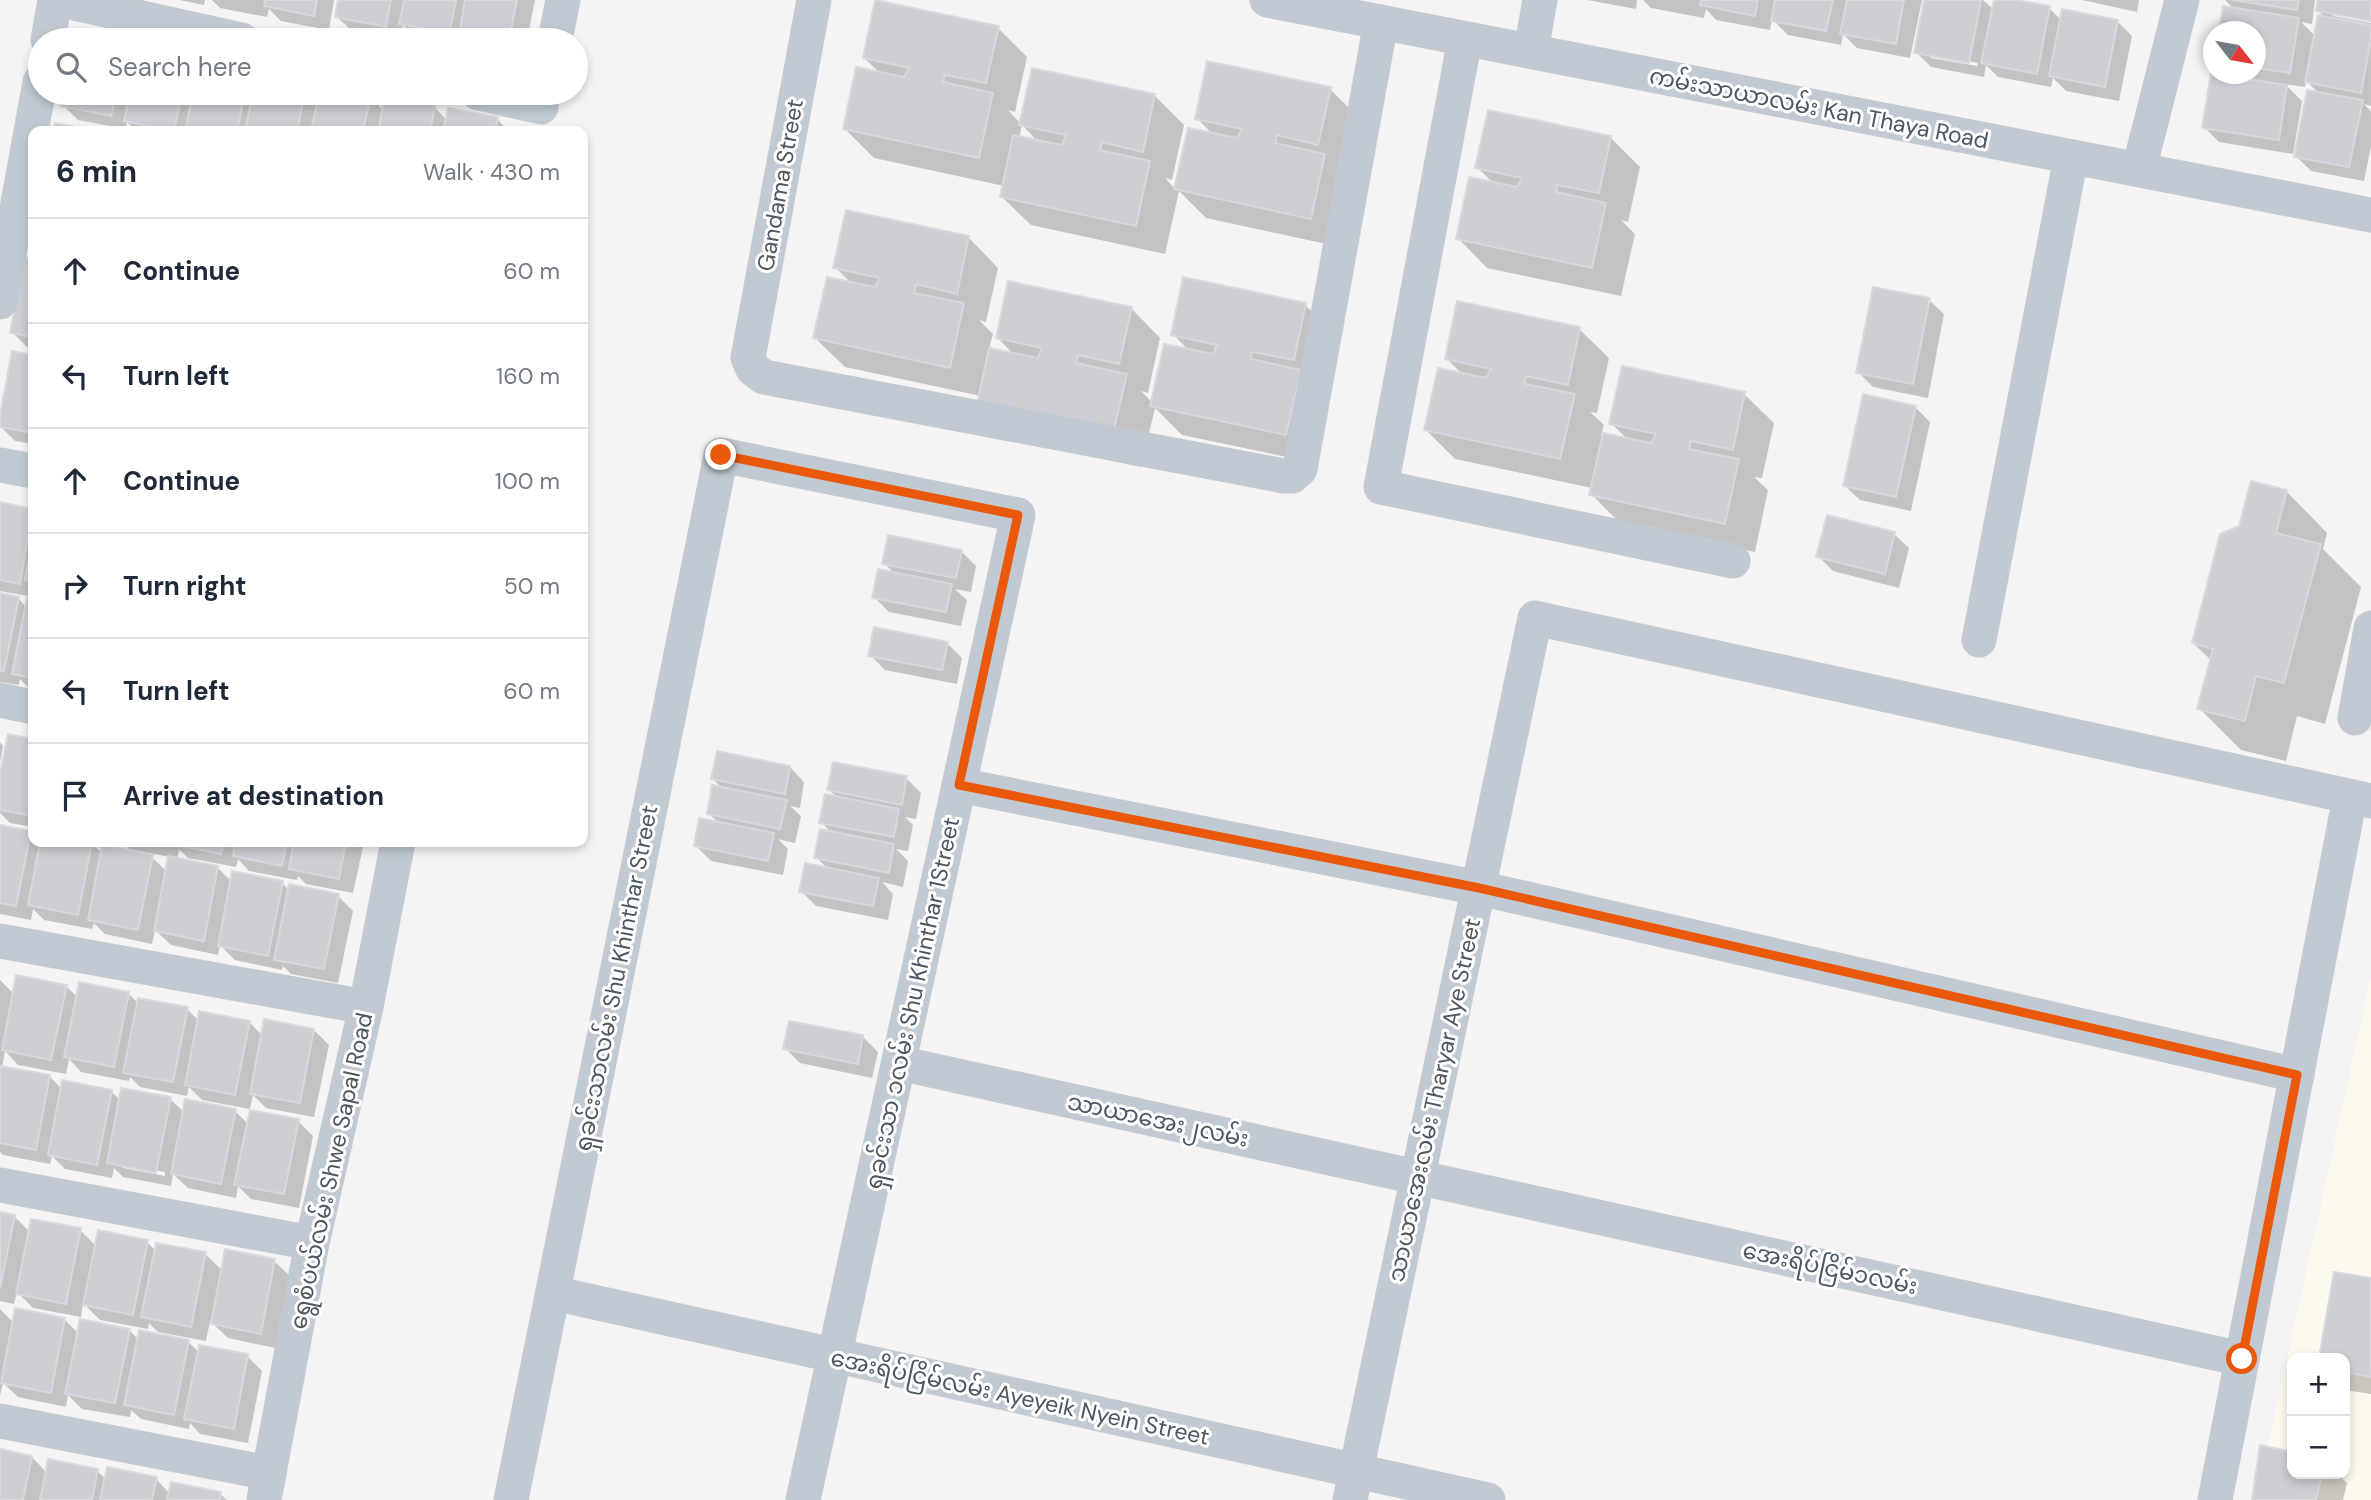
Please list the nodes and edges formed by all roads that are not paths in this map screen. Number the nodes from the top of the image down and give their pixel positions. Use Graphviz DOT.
graph roads {
  1 [pos="55,0"];
  2 [pos="60,0"];
  3 [pos="563,0"];
  4 [pos="814,0"];
  5 [pos="1267,0"];
  6 [pos="1540,0"];
  7 [pos="2182,0"];
  8 [pos="1381,22"];
  9 [pos="50,28"];
  10 [pos="187,28"];
  11 [pos="557,28"];
  12 [pos="1465,38"];
  13 [pos="1531,51"];
  14 [pos="37,105"];
  15 [pos="522,105"];
  16 [pos="540,110"];
  17 [pos="35,126"];
  18 [pos="2071,157"];
  19 [pos="2139,169"];
  20 [pos="28,190"];
  21 [pos="2371,215"];
  22 [pos="23,235"];
  23 [pos="0,302"];
  24 [pos="721,455"];
  25 [pos="0,465"];
  26 [pos="28,470"];
  27 [pos="1733,561"];
  28 [pos="2371,628"];
  29 [pos="1979,640"];
  30 [pos="0,700"];
  31 [pos="28,706"];
  32 [pos="2355,718"];
  33 [pos="959,785"];
  34 [pos="2360,799"];
  35 [pos="397,847"];
  36 [pos="1479,888"];
  37 [pos="0,941"];
  38 [pos="366,1007"];
  39 [pos="899,1063"];
  40 [pos="2297,1075"];
  41 [pos="1417,1178"];
  42 [pos="0,1185"];
  43 [pos="312,1243"];
  44 [pos="553,1293"];
  45 [pos="835,1356"];
  46 [pos="2242,1359"];
  47 [pos="0,1421"];
  48 [pos="1353,1485"];
  49 [pos="266,1487"];
  50 [pos="510,1500"];
  51 [pos="803,1500"];
  52 [pos="1488,1500"];
  53 [pos="2215,1500"];
  1 -- 9 [label="street"];
  2 -- 10 [label="street"];
  3 -- 11 [label="street"];
  4 -- 8 [label="street, Gandama Street"];
  5 -- 8 [label="street, ကမ်းသာယာလမ်း Kan Thaya Road"];
  6 -- 13 [label="street"];
  7 -- 19 [label="street"];
  8 -- 12 [label="street, ကမ်းသာယာလမ်း Kan Thaya Road"];
  12 -- 13 [label="street, ကမ်းသာယာလမ်း Kan Thaya Road"];
  12 -- 27 [label="street"];
  13 -- 18 [label="street, ကမ်းသာယာလမ်း Kan Thaya Road"];
  14 -- 17 [label="street"];
  15 -- 16 [label="street"];
  18 -- 19 [label="street, ကမ်းသာယာလမ်း Kan Thaya Road"];
  18 -- 29 [label="street"];
  19 -- 21 [label="street, ကမ်းသာယာလမ်း Kan Thaya Road"];
  20 -- 22 [label="street"];
  22 -- 23 [label="street"];
  24 -- 33 [label="street, ရှခင်းသာ ၁လမ်း Shu Khinthar 1Street"];
  24 -- 44 [label="street, ရှခင်းသာလမ်း Shu Khinthar Street"];
  25 -- 26 [label="street"];
  28 -- 32 [label="street"];
  30 -- 31 [label="street"];
  33 -- 36 [label="street"];
  33 -- 39 [label="street, ရှခင်းသာ ၁လမ်း Shu Khinthar 1Street"];
  34 -- 36 [label="street, သာယာအေးလမ်း Tharyar Aye Street"];
  34 -- 40 [label="street"];
  35 -- 38 [label="street, ရွေစံပယ်လမ်း Shwe Sapal Road"];
  36 -- 40 [label="street"];
  36 -- 41 [label="street, သာယာအေးလမ်း Tharyar Aye Street"];
  37 -- 38 [label="street"];
  38 -- 43 [label="street, ရွေစံပယ်လမ်း Shwe Sapal Road"];
  39 -- 41 [label="street, သာယာအေး၂လမ်း"];
  39 -- 45 [label="street, ရှခင်းသာ ၁လမ်း Shu Khinthar 1Street"];
  40 -- 46 [label="street"];
  41 -- 46 [label="street, အေးရိပ်ငြိမ်၁လမ်း"];
  41 -- 48 [label="street, သာယာအေးလမ်း Tharyar Aye Street"];
  42 -- 43 [label="street"];
  43 -- 49 [label="street, ရွေစံပယ်လမ်း Shwe Sapal Road"];
  44 -- 45 [label="street, အေးရိပ်ငြိမ်လမ်း Ayeyeik Nyein Street"];
  44 -- 50 [label="street, ရှခင်းသာလမ်း Shu Khinthar Street"];
  45 -- 48 [label="street, အေးရိပ်ငြိမ်လမ်း Ayeyeik Nyein Street"];
  45 -- 51 [label="street, ရှခင်းသာ ၁လမ်း Shu Khinthar 1Street"];
  46 -- 53 [label="street"];
  47 -- 49 [label="street"];
  48 -- 52 [label="street, အေးရိပ်ငြိမ်လမ်း Ayeyeik Nyein Street"];
}
